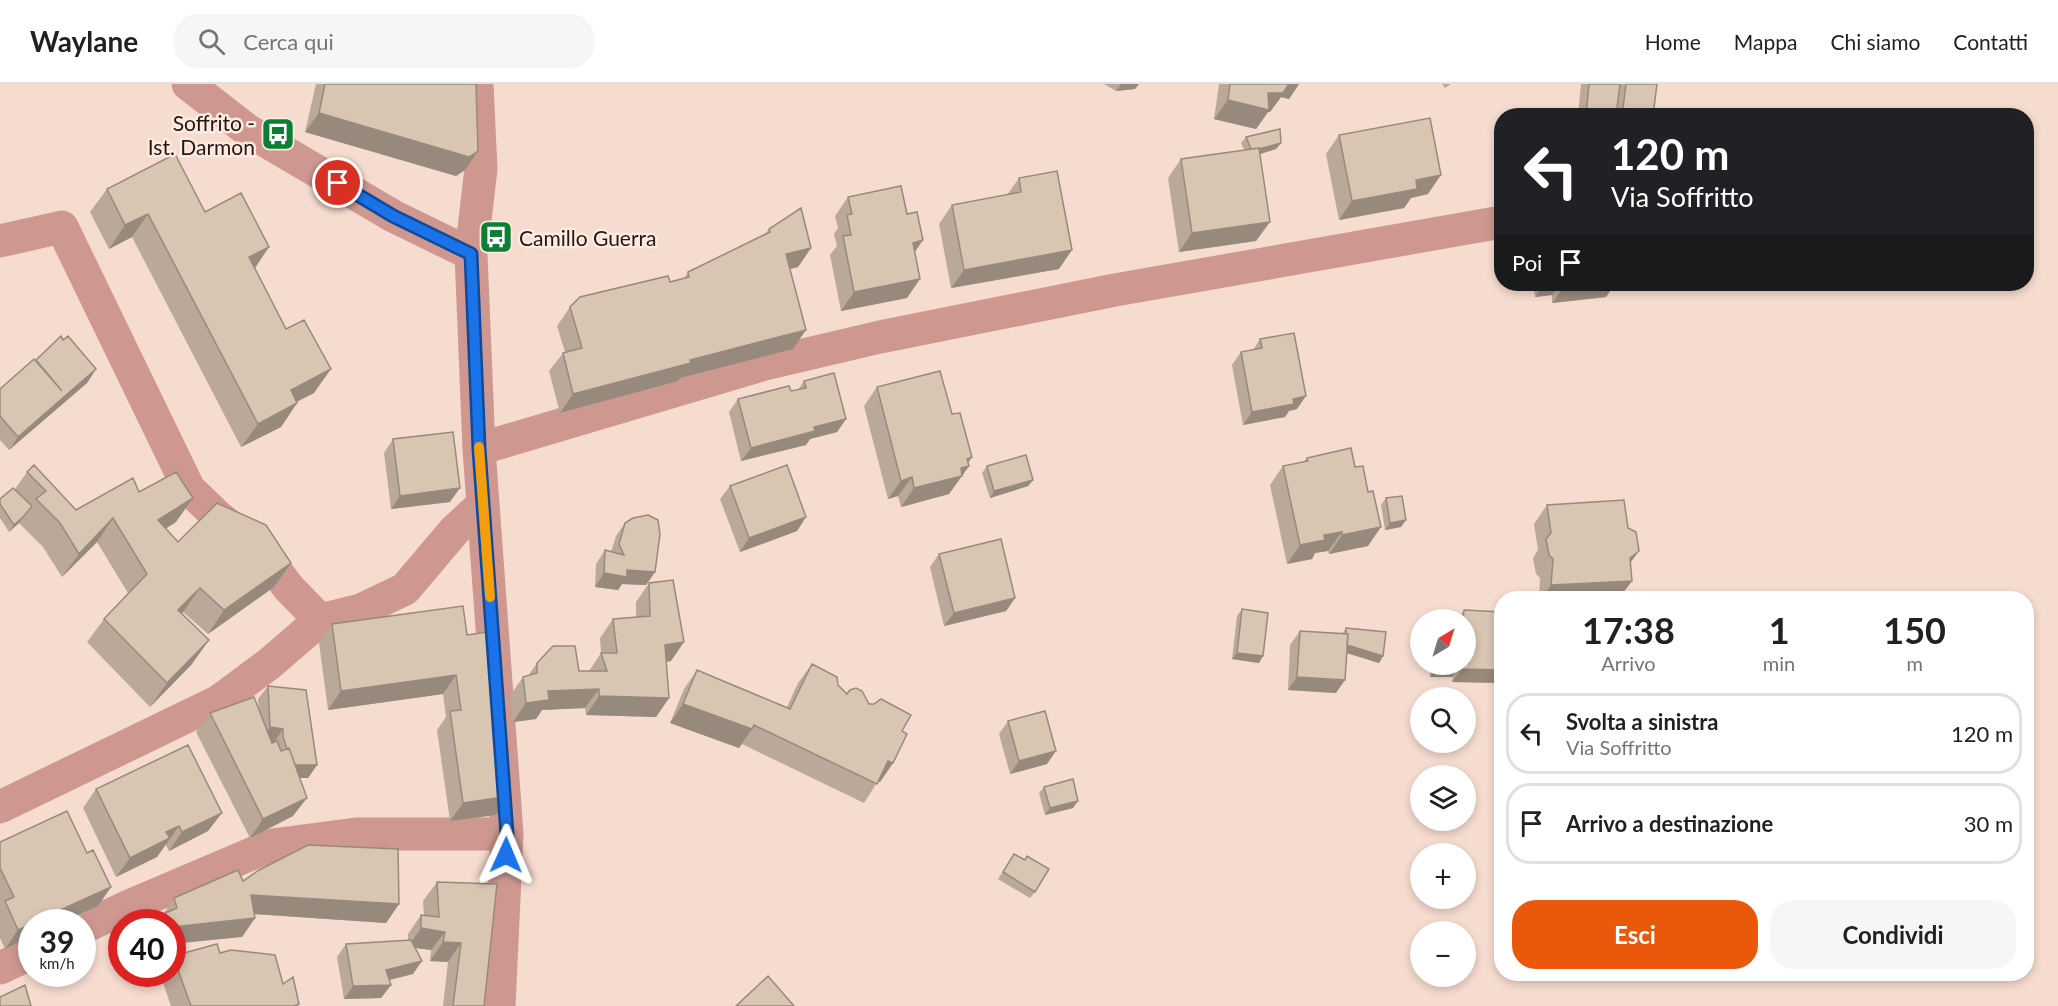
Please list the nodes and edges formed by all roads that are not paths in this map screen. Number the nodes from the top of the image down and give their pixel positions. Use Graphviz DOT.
graph roads {
  1 [pos="188,84"];
  2 [pos="477,84"];
  3 [pos="1494,223"];
  4 [pos="0,241"];
  5 [pos="471,254"];
  6 [pos="479,449"];
  7 [pos="483,504"];
  8 [pos="320,620"];
  9 [pos="0,807"];
  10 [pos="507,834"];
  11 [pos="96,922"];
  12 [pos="18,960"];
  13 [pos="0,968"];
  14 [pos="499,1006"];
  1 -- 5 [label="street"];
  2 -- 5 [label="street"];
  3 -- 6 [label="street"];
  4 -- 8 [label="street"];
  5 -- 6 [label="street"];
  6 -- 7 [label="street"];
  7 -- 8 [label="street"];
  7 -- 10 [label="street"];
  8 -- 9 [label="street"];
  10 -- 11 [label="street"];
  10 -- 14 [label="street"];
  12 -- 13 [label="street"];
}
